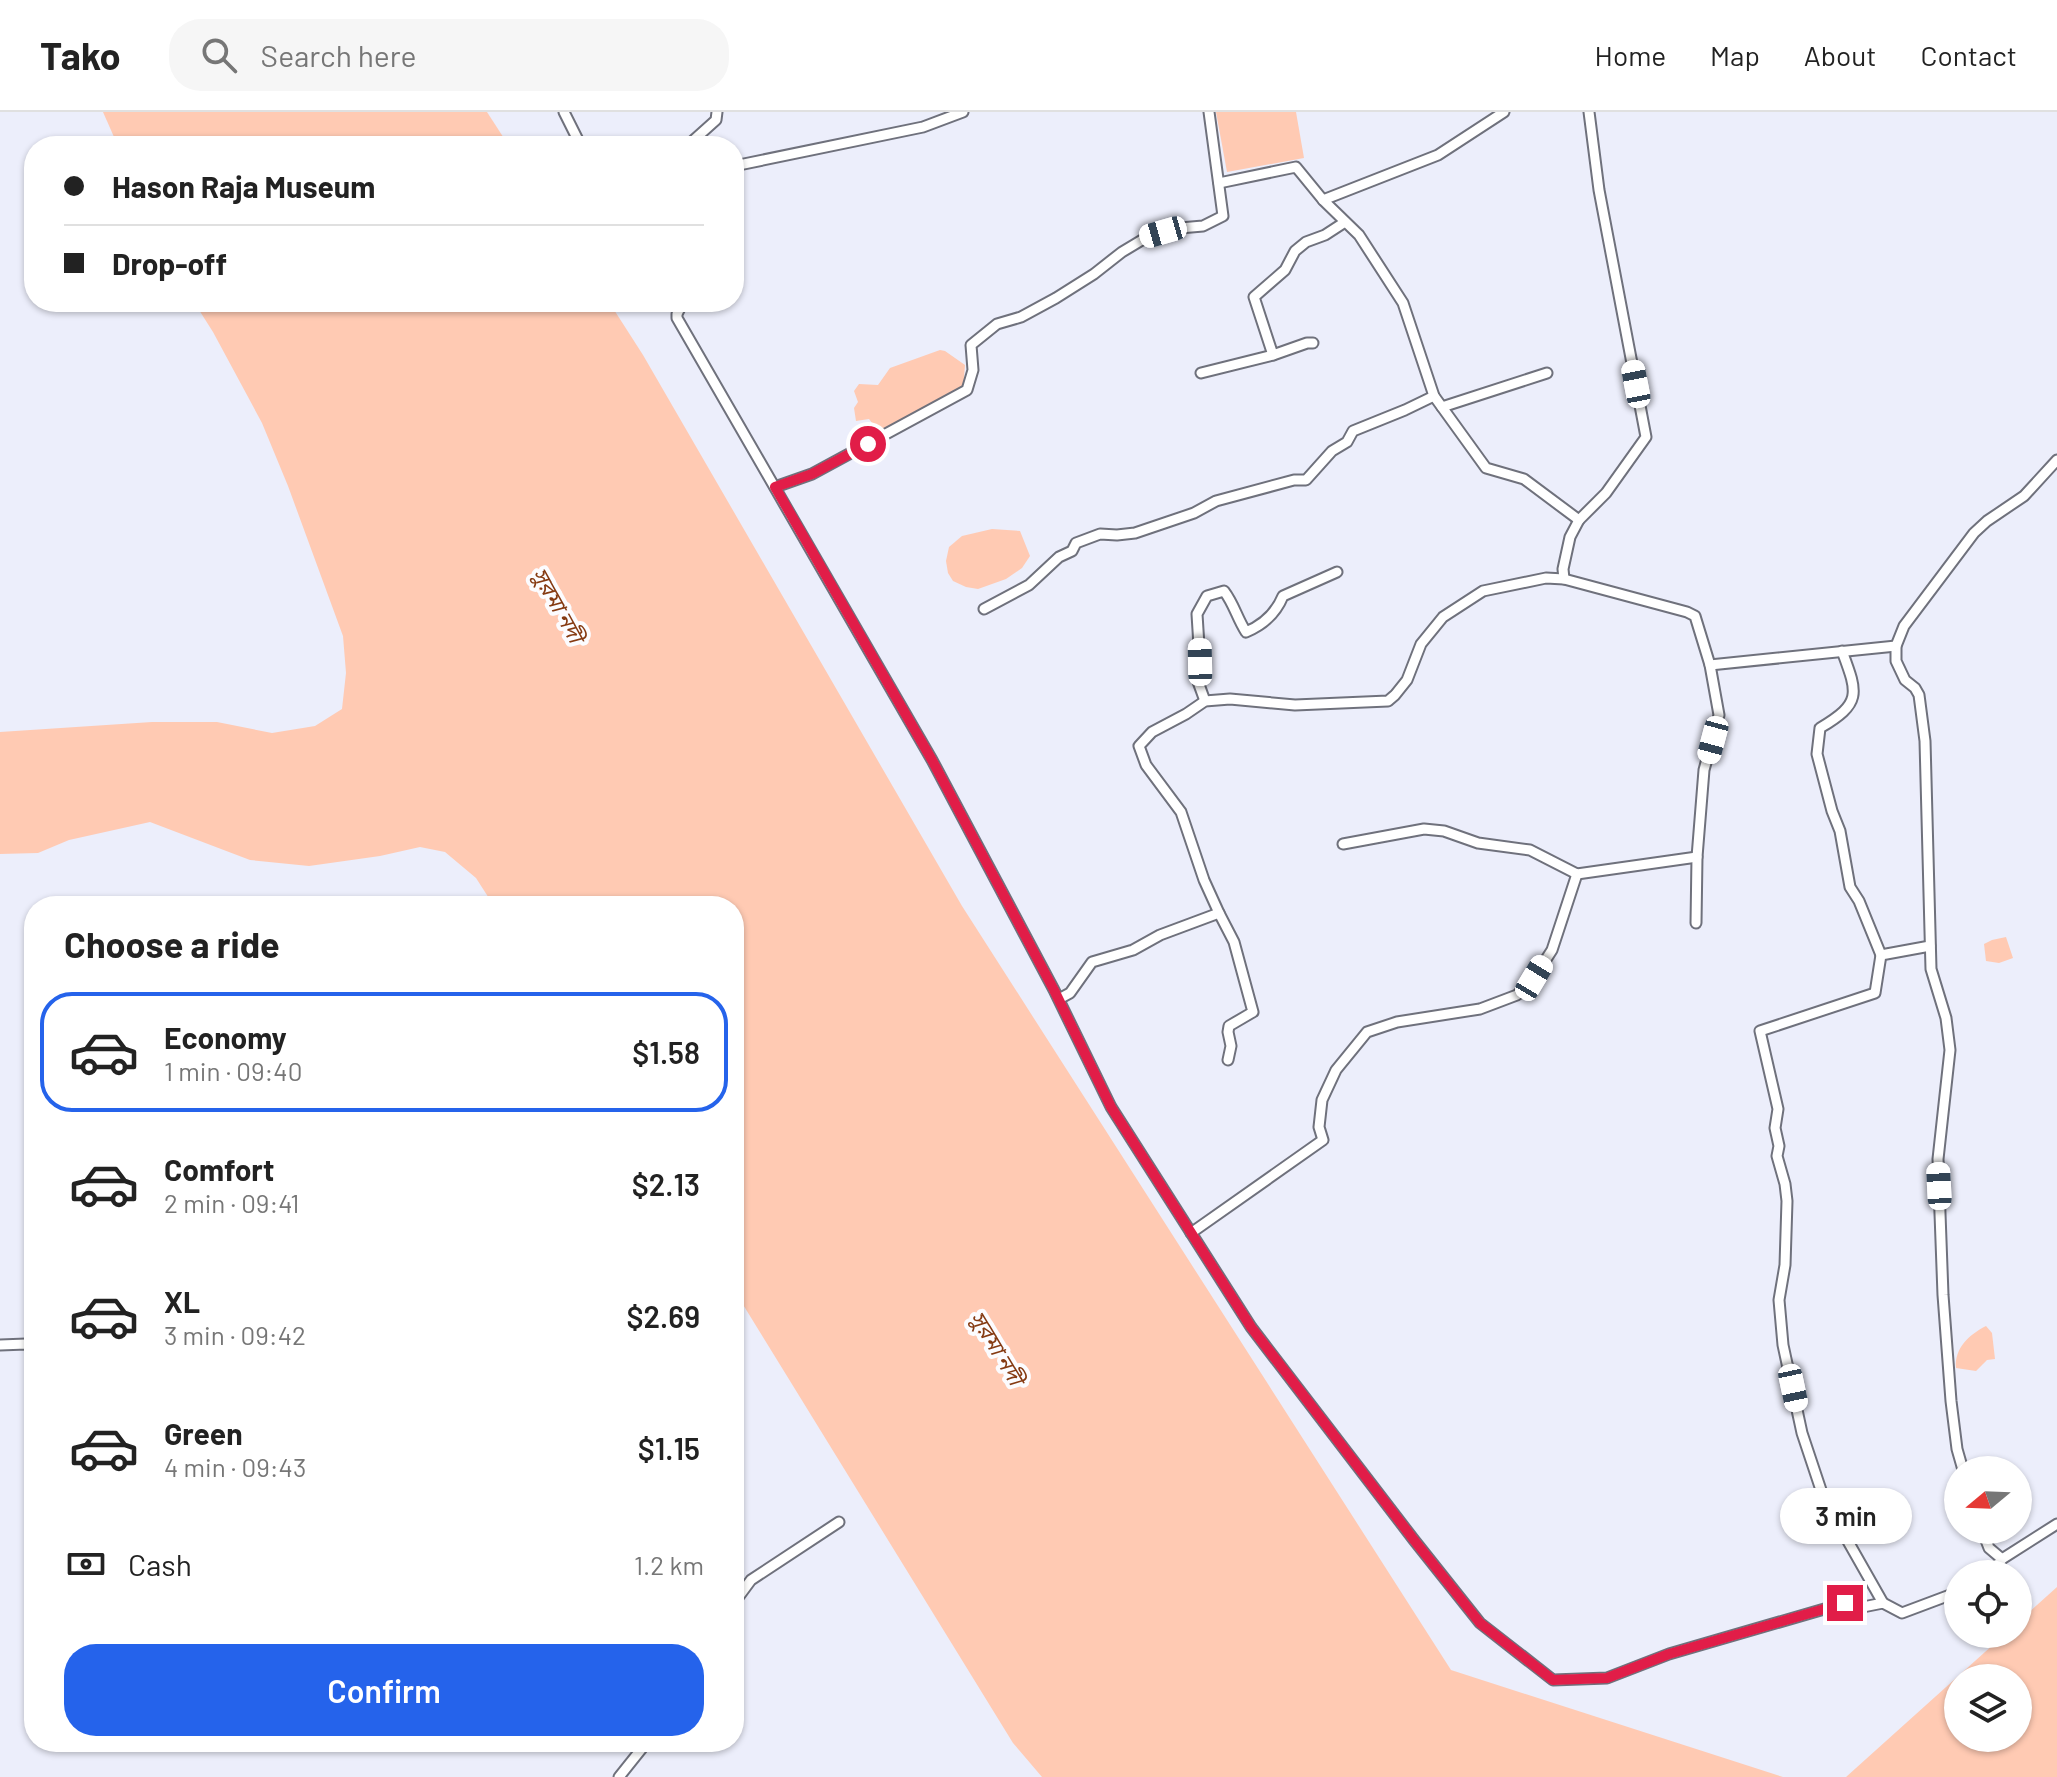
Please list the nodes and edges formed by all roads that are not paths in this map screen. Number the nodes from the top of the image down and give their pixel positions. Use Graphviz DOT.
graph roads {
  1 [pos="564,112"];
  2 [pos="717,112"];
  3 [pos="963,112"];
  4 [pos="1209,112"];
  5 [pos="1504,112"];
  6 [pos="1589,112"];
  7 [pos="576,136"];
  8 [pos="698,136"];
  9 [pos="744,164"];
  10 [pos="1219,183"];
  11 [pos="1323,200"];
  12 [pos="1345,222"];
  13 [pos="678,312"];
  14 [pos="1313,343"];
  15 [pos="1273,355"];
  16 [pos="1201,373"];
  17 [pos="1547,373"];
  18 [pos="1434,396"];
  19 [pos="1442,407"];
  20 [pos="2057,460"];
  21 [pos="775,487"];
  22 [pos="1579,520"];
  23 [pos="1337,572"];
  24 [pos="1564,579"];
  25 [pos="984,609"];
  26 [pos="1896,646"];
  27 [pos="1842,651"];
  28 [pos="1710,665"];
  29 [pos="1205,701"];
  30 [pos="1343,844"];
  31 [pos="1697,857"];
  32 [pos="1577,874"];
  33 [pos="1219,913"];
  34 [pos="1696,923"];
  35 [pos="1930,946"];
  36 [pos="1881,955"];
  37 [pos="1059,999"];
  38 [pos="1228,1060"];
  39 [pos="1191,1233"];
  40 [pos="24,1344"];
  41 [pos="0,1345"];
  42 [pos="1959,1456"];
  43 [pos="839,1522"];
  44 [pos="2057,1524"];
  45 [pos="1987,1544"];
  46 [pos="2002,1559"];
  47 [pos="744,1589"];
  48 [pos="1944,1597"];
  49 [pos="1883,1603"];
  50 [pos="639,1752"];
  51 [pos="619,1777"];
  1 -- 7 [label="street"];
  2 -- 8 [label="street"];
  3 -- 9 [label="street"];
  4 -- 10 [label="street"];
  5 -- 11 [label="street"];
  6 -- 22 [label="street"];
  10 -- 11 [label="street"];
  10 -- 21 [label="street"];
  11 -- 12 [label="street"];
  12 -- 15 [label="street"];
  12 -- 18 [label="street"];
  13 -- 21 [label="street"];
  14 -- 15 [label="street"];
  15 -- 16 [label="street"];
  17 -- 19 [label="street"];
  18 -- 19 [label="street"];
  18 -- 25 [label="street"];
  19 -- 22 [label="street"];
  20 -- 26 [label="street"];
  21 -- 37 [label="street"];
  22 -- 24 [label="street"];
  23 -- 29 [label="street"];
  24 -- 28 [label="street"];
  24 -- 29 [label="street"];
  26 -- 27 [label="street"];
  26 -- 35 [label="street"];
  27 -- 28 [label="street"];
  27 -- 36 [label="street"];
  28 -- 31 [label="street"];
  29 -- 33 [label="street"];
  30 -- 32 [label="street"];
  31 -- 32 [label="street"];
  31 -- 34 [label="street"];
  32 -- 39 [label="street"];
  33 -- 37 [label="street"];
  33 -- 38 [label="street"];
  35 -- 36 [label="street"];
  35 -- 42 [label="street"];
  36 -- 49 [label="street"];
  37 -- 39 [label="street"];
  39 -- 49 [label="street"];
  40 -- 41 [label="street"];
  43 -- 47 [label="street"];
  44 -- 46 [label="street"];
  45 -- 46 [label="street"];
  48 -- 49 [label="street"];
  50 -- 51 [label="street"];
}
